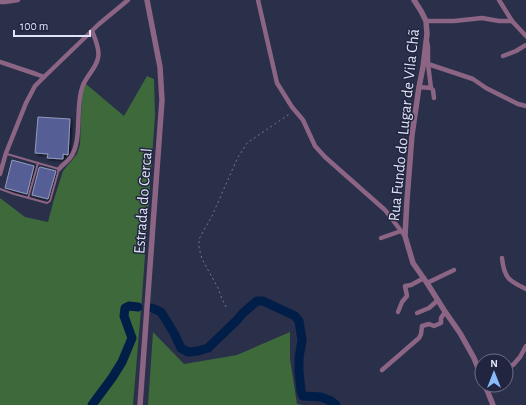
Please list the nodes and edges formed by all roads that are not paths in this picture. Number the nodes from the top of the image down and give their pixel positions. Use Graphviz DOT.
graph roads {
  1 [pos="18,0"];
  2 [pos="128,0"];
  3 [pos="147,0"];
  4 [pos="258,0"];
  5 [pos="414,0"];
  6 [pos="420,0"];
  7 [pos="499,0"];
  8 [pos="0,2"];
  9 [pos="419,7"];
  10 [pos="426,21"];
  11 [pos="512,21"];
  12 [pos="92,31"];
  13 [pos="526,36"];
  14 [pos="426,41"];
  15 [pos="526,46"];
  16 [pos="503,56"];
  17 [pos="0,62"];
  18 [pos="428,64"];
  19 [pos="44,77"];
  20 [pos="419,87"];
  21 [pos="431,88"];
  22 [pos="434,98"];
  23 [pos="526,106"];
  24 [pos="6,153"];
  25 [pos="38,163"];
  26 [pos="59,169"];
  27 [pos="0,174"];
  28 [pos="0,189"];
  29 [pos="28,198"];
  30 [pos="403,234"];
  31 [pos="382,238"];
  32 [pos="502,258"];
  33 [pos="454,270"];
  34 [pos="424,278"];
  35 [pos="428,283"];
  36 [pos="526,289"];
  37 [pos="438,300"];
  38 [pos="398,312"];
  39 [pos="417,312"];
  40 [pos="445,312"];
  41 [pos="526,346"];
  42 [pos="474,358"];
  43 [pos="514,364"];
  44 [pos="382,370"];
  45 [pos="488,393"];
  46 [pos="140,405"];
  47 [pos="493,405"];
  1 -- 8 [label="street"];
  2 -- 12 [label="street"];
  3 -- 46 [label="street, Estrada do Cercal"];
  4 -- 30 [label="street"];
  5 -- 9 [label="street, Rua Fundo do Lugar de Vila Chã"];
  6 -- 9 [label="street"];
  7 -- 11 [label="street"];
  9 -- 10 [label="street, Rua Fundo do Lugar de Vila Chã"];
  10 -- 11 [label="street"];
  10 -- 14 [label="street, Rua Fundo do Lugar de Vila Chã"];
  11 -- 13 [label="street"];
  12 -- 19 [label="street"];
  12 -- 26 [label="street"];
  14 -- 18 [label="street"];
  14 -- 20 [label="street, Rua Fundo do Lugar de Vila Chã"];
  15 -- 16 [label="street"];
  17 -- 19 [label="street"];
  18 -- 21 [label="street"];
  18 -- 23 [label="street"];
  19 -- 24 [label="street"];
  20 -- 21 [label="street"];
  20 -- 30 [label="street, Rua Fundo do Lugar de Vila Chã"];
  21 -- 22 [label="street"];
  24 -- 25 [label="lane"];
  24 -- 27 [label="street"];
  25 -- 26 [label="lane"];
  25 -- 29 [label="lane"];
  26 -- 29 [label="lane"];
  28 -- 29 [label="lane"];
  30 -- 31 [label="street"];
  30 -- 34 [label="street, Rua Fundo do Lugar de Vila Chã"];
  32 -- 36 [label="street"];
  33 -- 35 [label="street"];
  34 -- 35 [label="street, Rua Fundo do Lugar de Vila Chã"];
  34 -- 38 [label="street"];
  35 -- 37 [label="street, Rua Fundo do Lugar de Vila Chã"];
  37 -- 39 [label="street"];
  37 -- 40 [label="street, Rua Fundo do Lugar de Vila Chã"];
  40 -- 42 [label="street, Rua Fundo do Lugar de Vila Chã"];
  40 -- 44 [label="street"];
  41 -- 43 [label="street"];
  45 -- 47 [label="street"];
}
